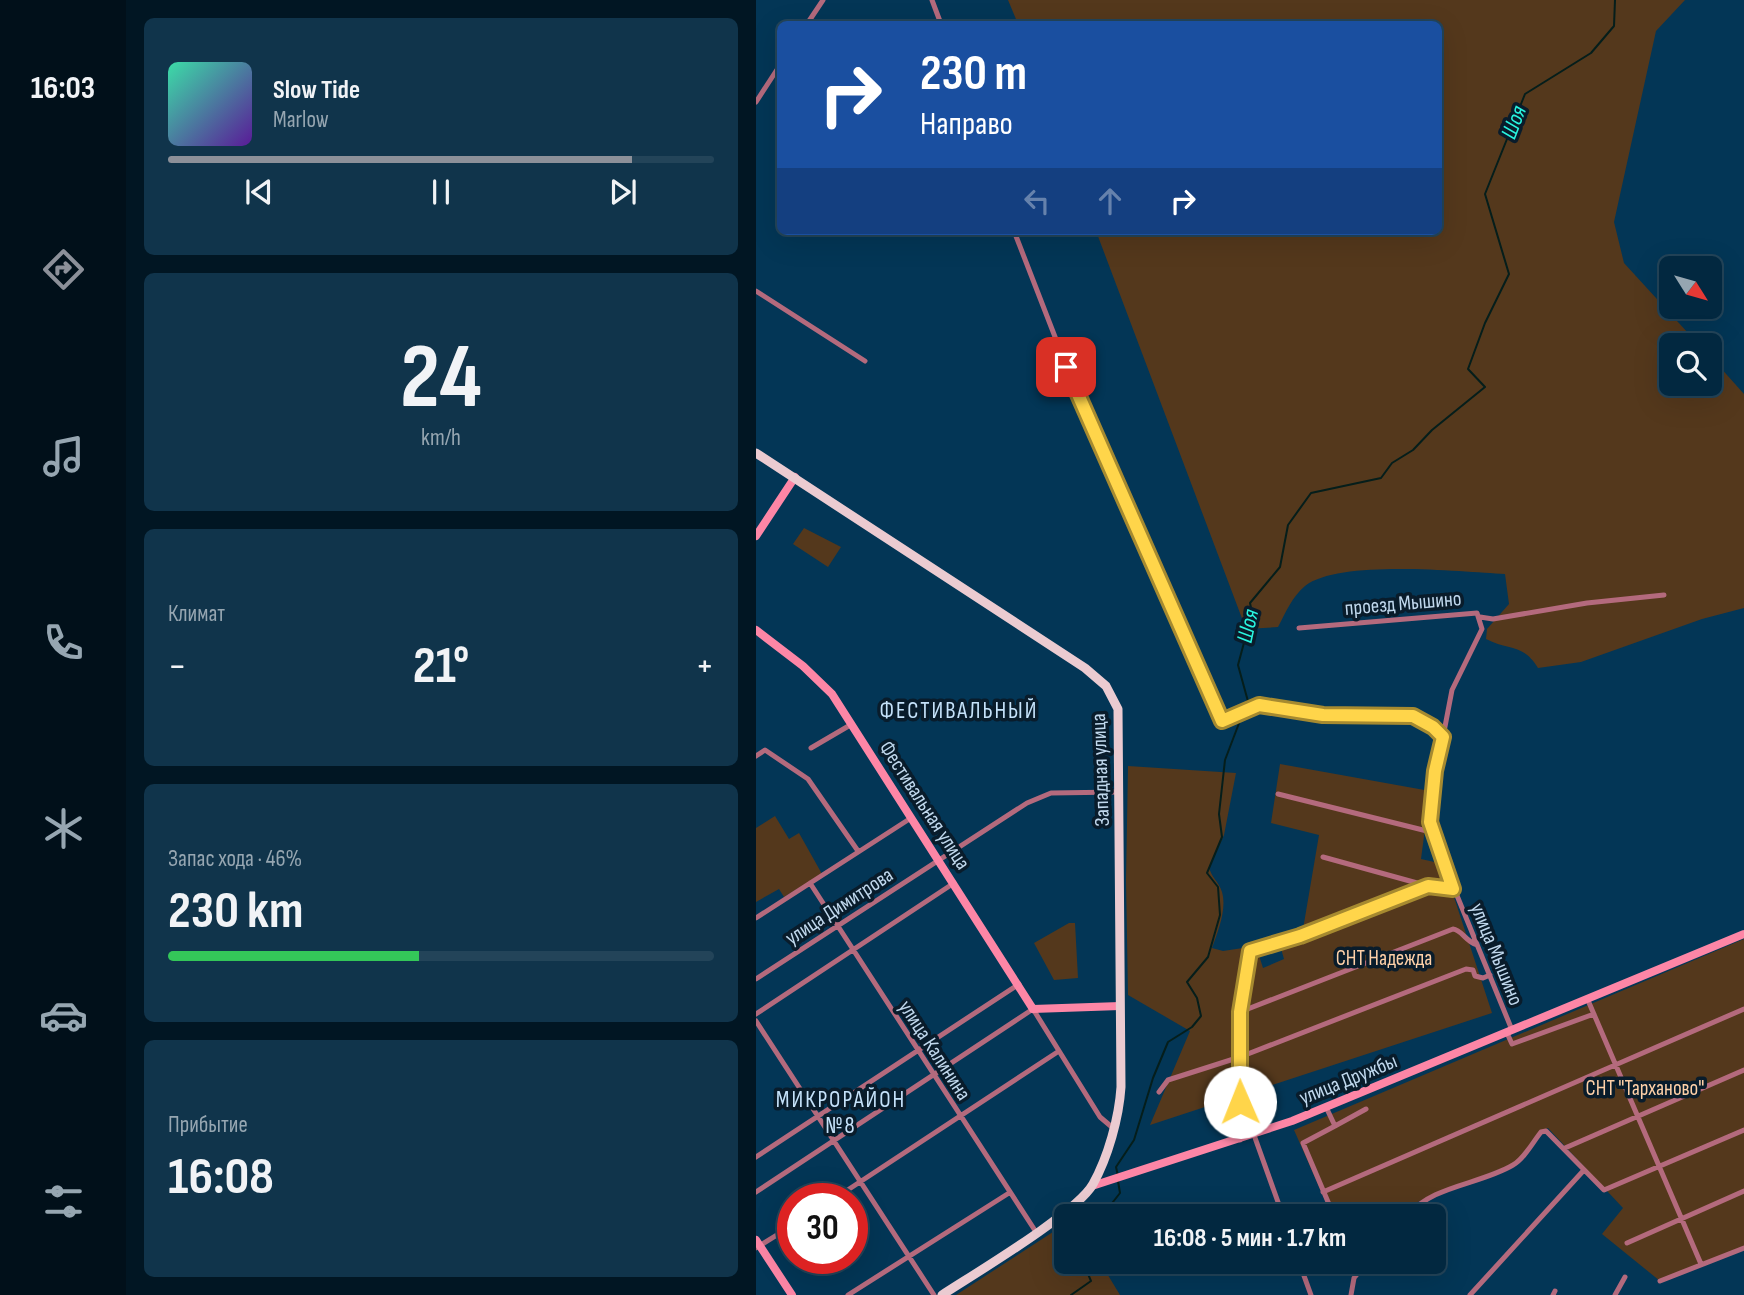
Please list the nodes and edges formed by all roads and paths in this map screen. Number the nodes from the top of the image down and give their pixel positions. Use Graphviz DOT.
graph roads {
  1 [pos="823,0"];
  2 [pos="932,0"];
  3 [pos="809,21"];
  4 [pos="940,21"];
  5 [pos="777,70"];
  6 [pos="756,102"];
  7 [pos="1016,235"];
  8 [pos="756,291"];
  9 [pos="865,361"];
  10 [pos="756,453"];
  11 [pos="794,477"];
  12 [pos="756,536"];
  13 [pos="1664,595"];
  14 [pos="1480,617"];
  15 [pos="1299,628"];
  16 [pos="756,631"];
  17 [pos="1477,643"];
  18 [pos="852,724"];
  19 [pos="1443,737"];
  20 [pos="811,748"];
  21 [pos="756,756"];
  22 [pos="1119,792"];
  23 [pos="1278,794"];
  24 [pos="911,818"];
  25 [pos="1431,832"];
  26 [pos="858,851"];
  27 [pos="1323,857"];
  28 [pos="938,860"];
  29 [pos="810,883"];
  30 [pos="954,883"];
  31 [pos="1428,886"];
  32 [pos="1453,889"];
  33 [pos="756,918"];
  34 [pos="837,926"];
  35 [pos="1744,934"];
  36 [pos="1477,944"];
  37 [pos="852,952"];
  38 [pos="1490,975"];
  39 [pos="756,979"];
  40 [pos="1019,984"];
  41 [pos="1587,998"];
  42 [pos="1120,1006"];
  43 [pos="1033,1009"];
  44 [pos="1744,1009"];
  45 [pos="1240,1012"];
  46 [pos="756,1014"];
  47 [pos="1594,1014"];
  48 [pos="756,1021"];
  49 [pos="1509,1031"];
  50 [pos="1059,1051"];
  51 [pos="918,1052"];
  52 [pos="1240,1057"];
  53 [pos="1616,1064"];
  54 [pos="1744,1070"];
  55 [pos="933,1074"];
  56 [pos="1159,1092"];
  57 [pos="1326,1107"];
  58 [pos="1366,1109"];
  59 [pos="960,1116"];
  60 [pos="1638,1116"];
  61 [pos="817,1118"];
  62 [pos="1335,1126"];
  63 [pos="1113,1128"];
  64 [pos="1744,1130"];
  65 [pos="1254,1135"];
  66 [pos="1240,1140"];
  67 [pos="833,1142"];
  68 [pos="1565,1148"];
  69 [pos="756,1157"];
  70 [pos="1659,1167"];
  71 [pos="1584,1170"];
  72 [pos="859,1182"];
  73 [pos="1092,1186"];
  74 [pos="1744,1191"];
  75 [pos="756,1192"];
  76 [pos="1323,1192"];
  77 [pos="1009,1193"];
  78 [pos="1279,1204"];
  79 [pos="1328,1204"];
  80 [pos="1418,1204"];
  81 [pos="1681,1219"];
  82 [pos="777,1233"];
  83 [pos="1036,1233"];
  84 [pos="1627,1243"];
  85 [pos="757,1244"];
  86 [pos="1744,1248"];
  87 [pos="907,1255"];
  88 [pos="1701,1264"];
  89 [pos="1303,1274"];
  90 [pos="1357,1274"];
  91 [pos="1625,1277"];
  92 [pos="1660,1281"];
  93 [pos="1352,1293"];
  94 [pos="792,1295"];
  95 [pos="848,1295"];
  96 [pos="933,1295"];
  97 [pos="942,1295"];
  98 [pos="1311,1295"];
  99 [pos="1360,1295"];
  100 [pos="1470,1295"];
  101 [pos="1615,1295"];
  1 -- 3 [label="street"];
  2 -- 4 [label="street"];
  5 -- 6 [label="street"];
  7 -- 19 [label="street"];
  8 -- 9 [label="street"];
  10 -- 11 [label="main road, Западная улица"];
  11 -- 12 [label="main road"];
  11 -- 22 [label="main road, Западная улица"];
  13 -- 14 [label="street"];
  14 -- 15 [label="street, проезд Мышино"];
  14 -- 17 [label="street, проезд Мышино"];
  16 -- 18 [label="main road, Фестивальная улица"];
  17 -- 19 [label="street, улица Мышино"];
  18 -- 20 [label="street"];
  18 -- 24 [label="main road, Фестивальная улица"];
  19 -- 25 [label="street, улица Мышино"];
  21 -- 26 [label="street"];
  22 -- 28 [label="street, улица Димитрова"];
  22 -- 42 [label="main road, Западная улица"];
  23 -- 25 [label="street"];
  24 -- 26 [label="street"];
  24 -- 28 [label="main road, Фестивальная улица"];
  25 -- 32 [label="street, улица Мышино"];
  26 -- 29 [label="street"];
  27 -- 31 [label="street"];
  28 -- 30 [label="main road, Фестивальная улица"];
  28 -- 34 [label="street, улица Димитрова"];
  29 -- 33 [label="street"];
  29 -- 34 [label="street, улица Калинина"];
  30 -- 37 [label="street"];
  30 -- 40 [label="main road, Фестивальная улица"];
  31 -- 32 [label="street"];
  31 -- 45 [label="street"];
  32 -- 36 [label="street, улица Мышино"];
  34 -- 37 [label="street, улица Калинина"];
  34 -- 39 [label="street, улица Димитрова"];
  35 -- 41 [label="main road, улица Дружбы"];
  36 -- 38 [label="street, улица Мышино"];
  36 -- 45 [label="street"];
  37 -- 46 [label="street"];
  37 -- 51 [label="street, улица Калинина"];
  38 -- 49 [label="street, улица Мышино"];
  38 -- 52 [label="street"];
  40 -- 43 [label="main road, Фестивальная улица"];
  40 -- 51 [label="street"];
  41 -- 47 [label="street"];
  41 -- 49 [label="main road, улица Дружбы"];
  42 -- 43 [label="main road"];
  42 -- 63 [label="main road, Западная улица"];
  43 -- 50 [label="street, Фестивальная улица"];
  43 -- 55 [label="street"];
  44 -- 53 [label="street"];
  45 -- 52 [label="street"];
  47 -- 49 [label="street"];
  47 -- 53 [label="street"];
  48 -- 61 [label="street"];
  49 -- 57 [label="main road, улица Дружбы"];
  50 -- 59 [label="street"];
  50 -- 63 [label="street, Фестивальная улица"];
  51 -- 55 [label="street, улица Калинина"];
  51 -- 61 [label="street"];
  52 -- 56 [label="street"];
  52 -- 66 [label="street"];
  53 -- 60 [label="street"];
  53 -- 76 [label="street"];
  54 -- 60 [label="street"];
  55 -- 59 [label="street, улица Калинина"];
  55 -- 67 [label="street"];
  57 -- 62 [label="street"];
  57 -- 65 [label="main road, улица Дружбы"];
  58 -- 62 [label="street"];
  59 -- 72 [label="street"];
  59 -- 77 [label="street, улица Калинина"];
  60 -- 68 [label="street"];
  60 -- 70 [label="street"];
  61 -- 67 [label="street"];
  61 -- 69 [label="street"];
  62 -- 76 [label="street"];
  63 -- 73 [label="main road, Западная улица"];
  64 -- 70 [label="street"];
  65 -- 66 [label="main road, улица Дружбы"];
  65 -- 78 [label="street"];
  66 -- 73 [label="main road, улица Дружбы"];
  67 -- 72 [label="street"];
  67 -- 75 [label="street"];
  68 -- 71 [label="street"];
  68 -- 80 [label="street"];
  70 -- 71 [label="street"];
  70 -- 81 [label="street"];
  71 -- 100 [label="street"];
  72 -- 87 [label="street"];
  73 -- 83 [label="main road, улица Дружбы"];
  74 -- 81 [label="street"];
  76 -- 79 [label="street"];
  77 -- 83 [label="street, улица Калинина"];
  77 -- 87 [label="street"];
  81 -- 84 [label="street"];
  81 -- 88 [label="street"];
  82 -- 85 [label="street"];
  83 -- 97 [label="main road, улица Дружбы"];
  85 -- 94 [label="main road"];
  86 -- 88 [label="street"];
  87 -- 95 [label="street"];
  87 -- 96 [label="street"];
  88 -- 92 [label="street"];
  89 -- 98 [label="street"];
  90 -- 93 [label="street"];
  91 -- 101 [label="street"];
  93 -- 99 [label="street"];
}
